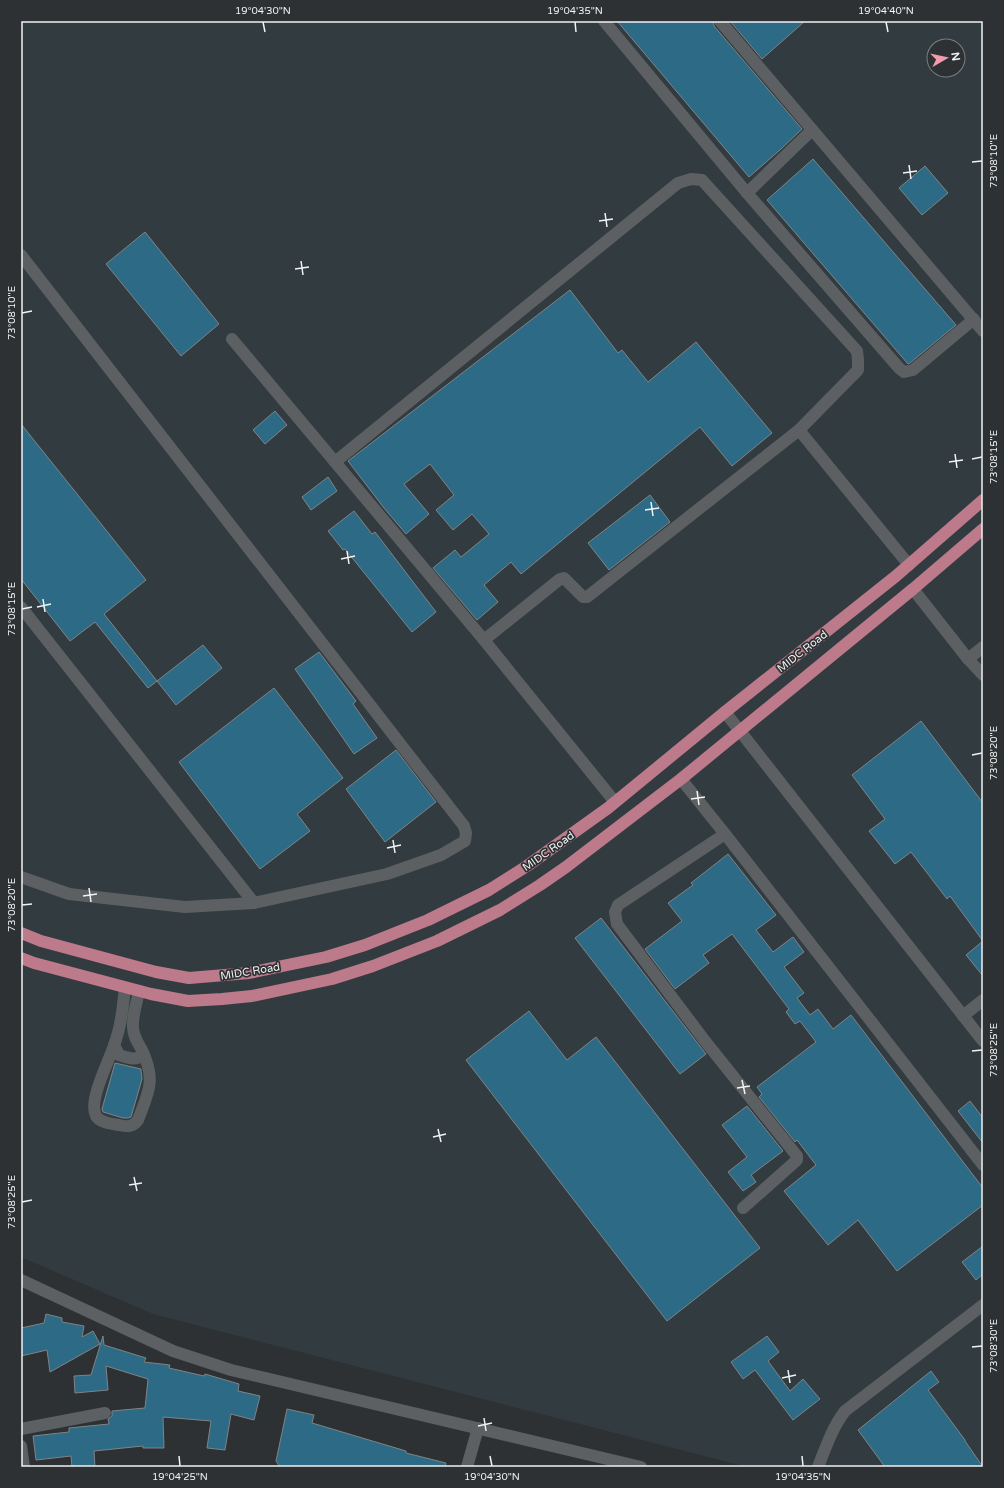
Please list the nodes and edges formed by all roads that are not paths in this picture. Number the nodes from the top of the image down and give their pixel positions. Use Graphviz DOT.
graph roads {
  1 [pos="604,21"];
  2 [pos="720,21"];
  3 [pos="812,130"];
  4 [pos="747,193"];
  5 [pos="21,255"];
  6 [pos="974,319"];
  7 [pos="983,331"];
  8 [pos="232,339"];
  9 [pos="799,430"];
  10 [pos="335,462"];
  11 [pos="983,500"];
  12 [pos="983,529"];
  13 [pos="909,565"];
  14 [pos="913,589"];
  15 [pos="21,607"];
  16 [pos="484,640"];
  17 [pos="983,646"];
  18 [pos="968,659"];
  19 [pos="983,675"];
  20 [pos="725,712"];
  21 [pos="739,730"];
  22 [pos="681,779"];
  23 [pos="615,802"];
  24 [pos="725,834"];
  25 [pos="21,877"];
  26 [pos="254,903"];
  27 [pos="21,933"];
  28 [pos="21,958"];
  29 [pos="126,988"];
  30 [pos="139,991"];
  31 [pos="983,1000"];
  32 [pos="963,1016"];
  33 [pos="983,1041"];
  34 [pos="114,1045"];
  35 [pos="144,1055"];
  36 [pos="983,1165"];
  37 [pos="743,1208"];
  38 [pos="21,1280"];
  39 [pos="983,1305"];
  40 [pos="105,1413"];
  41 [pos="478,1428"];
  42 [pos="21,1429"];
  43 [pos="21,1446"];
  44 [pos="24,1467"];
  45 [pos="467,1467"];
  46 [pos="641,1467"];
  47 [pos="818,1467"];
  1 -- 4 [label="street"];
  2 -- 3 [label="street"];
  3 -- 4 [label="street"];
  3 -- 6 [label="street"];
  4 -- 6 [label="street"];
  5 -- 26 [label="street"];
  6 -- 7 [label="street"];
  8 -- 10 [label="street"];
  9 -- 10 [label="street"];
  9 -- 13 [label="street"];
  9 -- 16 [label="street"];
  10 -- 16 [label="street"];
  11 -- 13 [label="main road, MIDC Road"];
  12 -- 14 [label="main road, MIDC Road"];
  13 -- 20 [label="main road, MIDC Road"];
  14 -- 18 [label="street"];
  14 -- 21 [label="main road, MIDC Road"];
  15 -- 26 [label="street"];
  16 -- 23 [label="street"];
  17 -- 18 [label="street"];
  18 -- 19 [label="street"];
  20 -- 21 [label="street"];
  20 -- 23 [label="main road, MIDC Road"];
  21 -- 22 [label="main road, MIDC Road"];
  21 -- 32 [label="street"];
  22 -- 24 [label="street"];
  22 -- 30 [label="main road, MIDC Road"];
  23 -- 27 [label="main road, MIDC Road"];
  24 -- 36 [label="street"];
  24 -- 37 [label="street"];
  25 -- 26 [label="street"];
  28 -- 29 [label="main road, MIDC Road"];
  29 -- 30 [label="main road, MIDC Road"];
  29 -- 34 [label="street"];
  30 -- 35 [label="street"];
  31 -- 32 [label="street"];
  32 -- 33 [label="street"];
  34 -- 35 [label="street"];
  34 -- 35 [label="street"];
  38 -- 41 [label="street"];
  39 -- 47 [label="street"];
  40 -- 42 [label="street"];
  41 -- 45 [label="street"];
  41 -- 46 [label="street"];
  43 -- 44 [label="street"];
}
